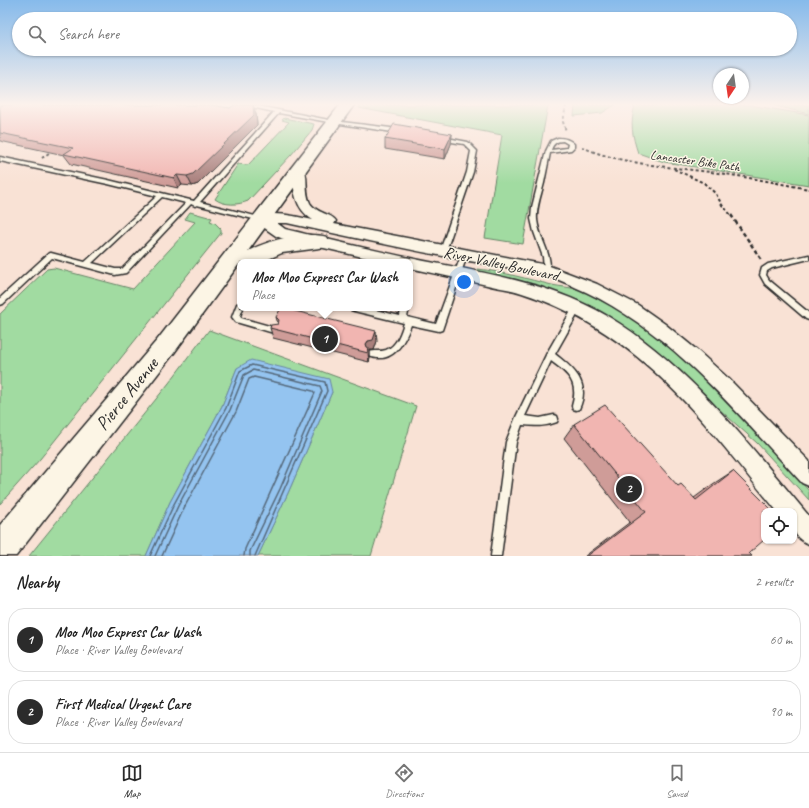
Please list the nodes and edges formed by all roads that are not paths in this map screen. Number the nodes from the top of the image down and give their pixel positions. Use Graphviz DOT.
graph roads {
  1 [pos="260,131"];
  2 [pos="327,131"];
  3 [pos="398,131"];
  4 [pos="405,132"];
  5 [pos="435,138"];
  6 [pos="548,152"];
  7 [pos="0,159"];
  8 [pos="299,169"];
  9 [pos="161,194"];
  10 [pos="193,203"];
  11 [pos="261,219"];
  12 [pos="362,233"];
  13 [pos="320,242"];
  14 [pos="443,251"];
  15 [pos="464,255"];
  16 [pos="809,257"];
  17 [pos="253,259"];
  18 [pos="393,259"];
  19 [pos="413,264"];
  20 [pos="86,265"];
  21 [pos="547,270"];
  22 [pos="237,272"];
  23 [pos="458,273"];
  24 [pos="209,289"];
  25 [pos="0,302"];
  26 [pos="576,308"];
  27 [pos="238,311"];
  28 [pos="367,311"];
  29 [pos="405,311"];
  30 [pos="809,317"];
  31 [pos="406,320"];
  32 [pos="277,331"];
  33 [pos="372,354"];
  34 [pos="550,355"];
  35 [pos="576,406"];
  36 [pos="554,419"];
  37 [pos="520,420"];
  38 [pos="809,476"];
  39 [pos="42,498"];
  40 [pos="788,508"];
  41 [pos="797,519"];
  42 [pos="0,526"];
  43 [pos="809,533"];
  44 [pos="0,550"];
  45 [pos="496,556"];
  1 -- 10 [label="lane"];
  2 -- 8 [label="street, Pierce Avenue"];
  3 -- 4 [label="lane"];
  5 -- 14 [label="lane"];
  6 -- 21 [label="lane"];
  7 -- 9 [label="lane"];
  8 -- 11 [label="street, Pierce Avenue"];
  8 -- 12 [label="street, River Valley Boulevard"];
  9 -- 10 [label="lane"];
  9 -- 20 [label="lane"];
  10 -- 11 [label="lane"];
  10 -- 20 [label="lane"];
  11 -- 12 [label="street, River Valley Boulevard"];
  11 -- 13 [label="street"];
  11 -- 24 [label="street, Pierce Avenue"];
  12 -- 14 [label="street, River Valley Boulevard"];
  13 -- 17 [label="street"];
  13 -- 18 [label="street"];
  14 -- 15 [label="street, River Valley Boulevard"];
  15 -- 21 [label="street, River Valley Boulevard"];
  15 -- 23 [label="lane"];
  16 -- 30 [label="lane"];
  19 -- 23 [label="street, River Valley Boulevard"];
  20 -- 25 [label="lane"];
  21 -- 38 [label="street, River Valley Boulevard"];
  22 -- 24 [label="street, Pierce Avenue"];
  23 -- 26 [label="street, River Valley Boulevard"];
  23 -- 31 [label="lane"];
  24 -- 39 [label="street, Pierce Avenue"];
  26 -- 34 [label="lane"];
  26 -- 40 [label="street, River Valley Boulevard"];
  27 -- 32 [label="lane"];
  28 -- 31 [label="lane"];
  29 -- 31 [label="lane"];
  31 -- 33 [label="lane"];
  34 -- 35 [label="lane"];
  34 -- 37 [label="lane"];
  36 -- 37 [label="lane"];
  37 -- 45 [label="lane"];
  39 -- 42 [label="street, Pierce Avenue"];
  39 -- 44 [label="street, Pierce Avenue"];
  41 -- 43 [label="street"];
}
